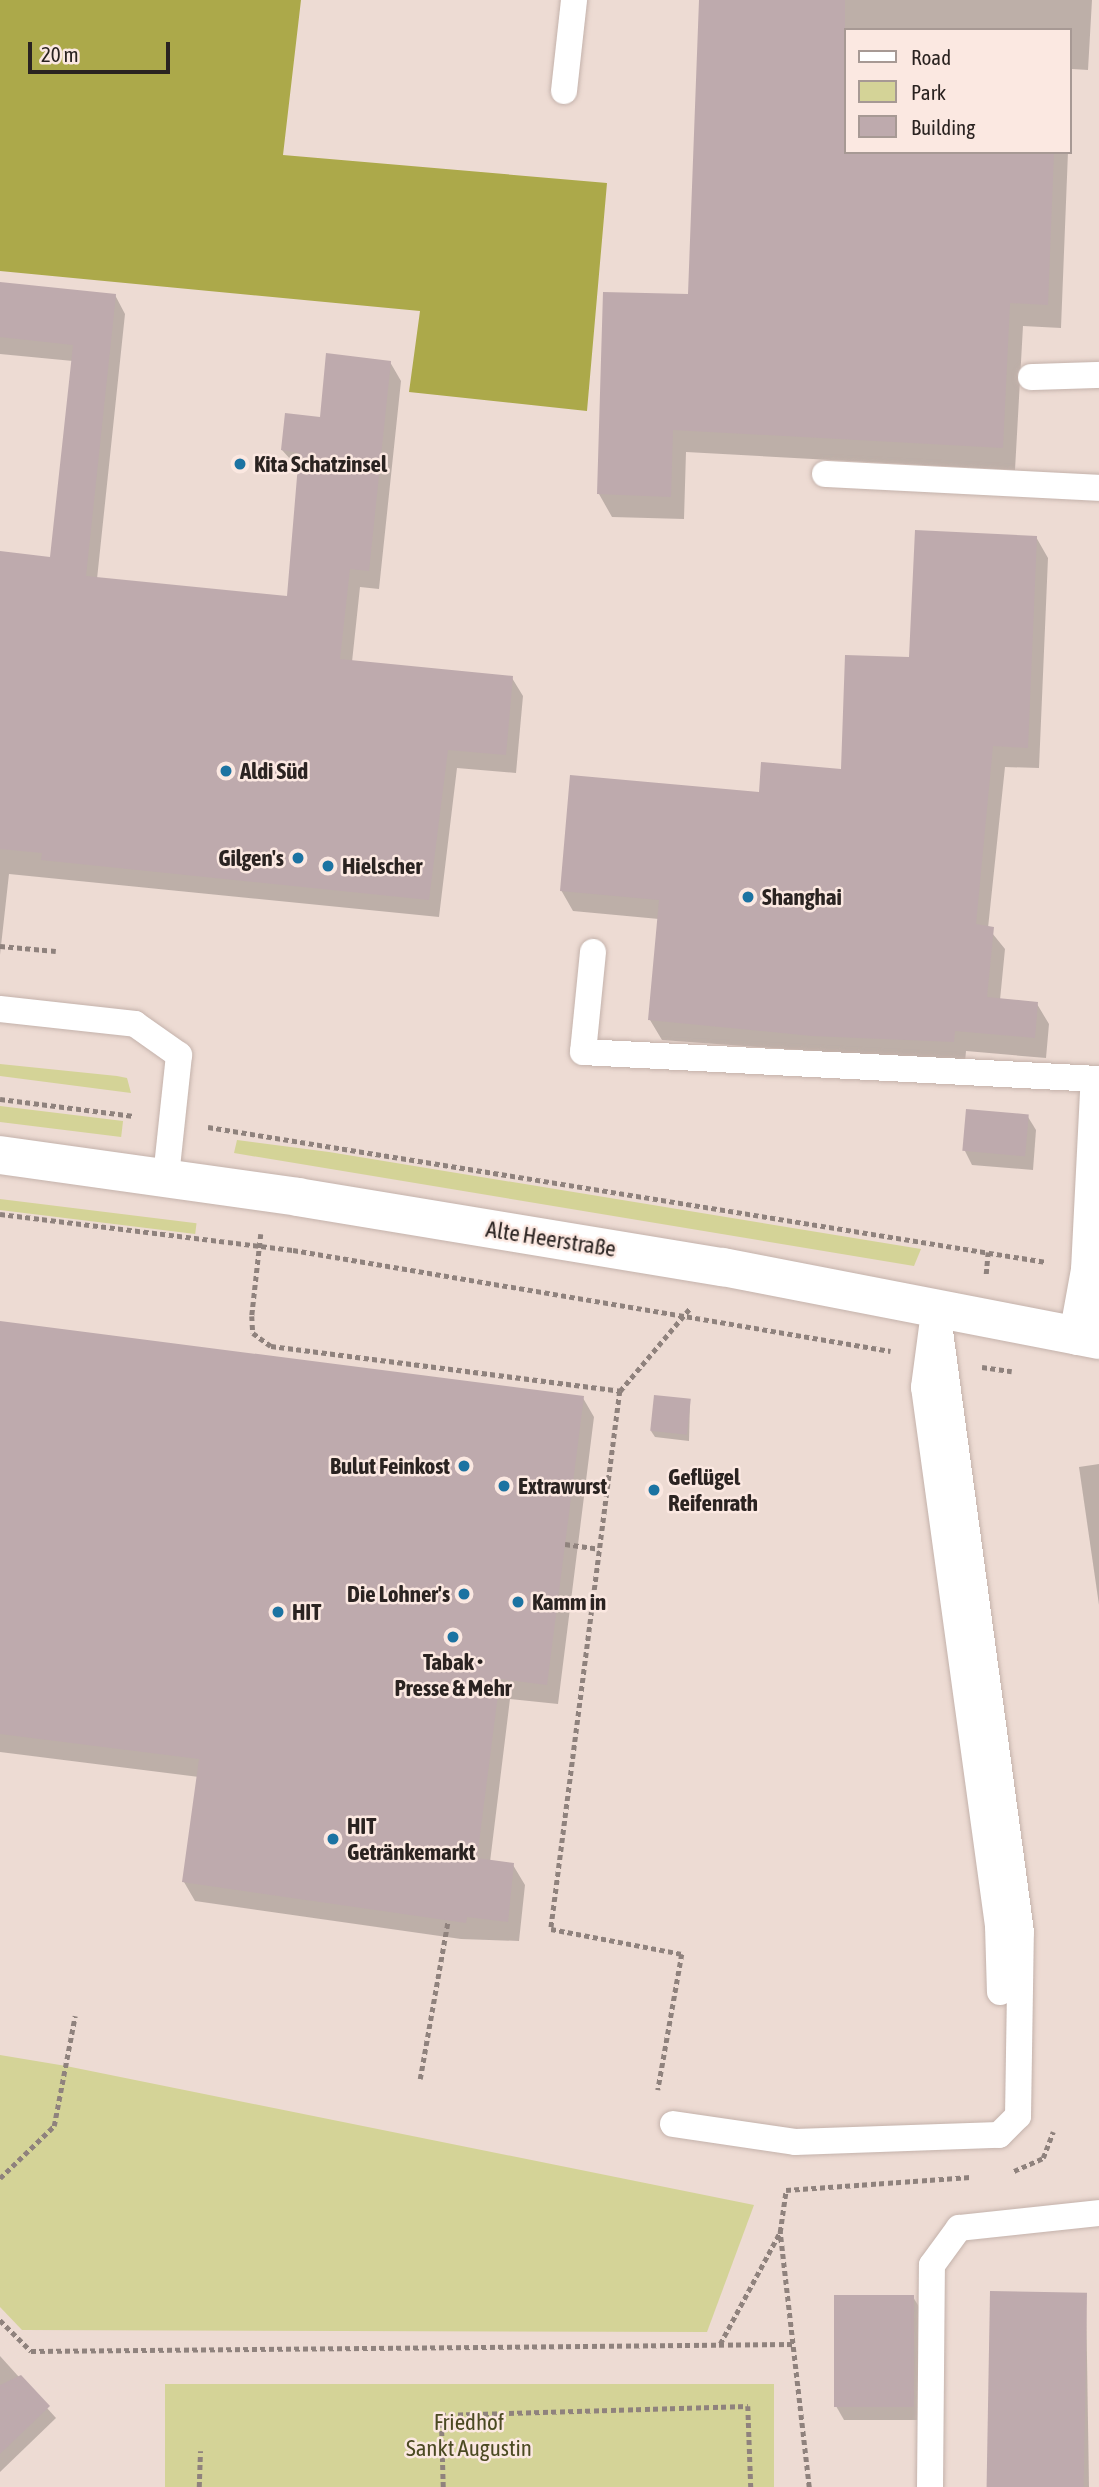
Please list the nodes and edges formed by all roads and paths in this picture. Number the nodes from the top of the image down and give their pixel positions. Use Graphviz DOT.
graph roads {
  1 [pos="574,0"];
  2 [pos="564,91"];
  3 [pos="1099,375"];
  4 [pos="1031,377"];
  5 [pos="825,474"];
  6 [pos="1099,488"];
  7 [pos="0,946"];
  8 [pos="56,951"];
  9 [pos="593,951"];
  10 [pos="0,1009"];
  11 [pos="1099,1079"];
  12 [pos="1099,1093"];
  13 [pos="0,1099"];
  14 [pos="171,1121"];
  15 [pos="0,1155"];
  16 [pos="166,1177"];
  17 [pos="266,1192"];
  18 [pos="0,1214"];
  19 [pos="260,1246"];
  20 [pos="723,1268"];
  21 [pos="1090,1270"];
  22 [pos="937,1309"];
  23 [pos="685,1314"];
  24 [pos="1088,1338"];
  25 [pos="934,1359"];
  26 [pos="984,1367"];
  27 [pos="620,1391"];
  28 [pos="565,1544"];
  29 [pos="599,1549"];
  30 [pos="448,1920"];
  31 [pos="1000,1992"];
  32 [pos="75,2016"];
  33 [pos="420,2079"];
  34 [pos="657,2096"];
  35 [pos="673,2124"];
  36 [pos="971,2168"];
  37 [pos="0,2178"];
  38 [pos="1099,2213"];
  39 [pos="780,2232"];
  40 [pos="0,2320"];
  41 [pos="720,2344"];
  42 [pos="795,2344"];
  43 [pos="200,2451"];
  44 [pos="199,2487"];
  45 [pos="443,2487"];
  46 [pos="751,2487"];
  47 [pos="808,2487"];
  48 [pos="930,2487"];
  1 -- 2 [label="lane"];
  3 -- 4 [label="lane"];
  5 -- 6 [label="lane"];
  7 -- 8 [label="path"];
  9 -- 11 [label="lane"];
  10 -- 14 [label="lane"];
  12 -- 21 [label="street"];
  13 -- 14 [label="path"];
  14 -- 16 [label="lane"];
  14 -- 21 [label="path"];
  15 -- 16 [label="street, Alte Heerstraße"];
  16 -- 17 [label="street, Alte Heerstraße"];
  17 -- 19 [label="path"];
  17 -- 20 [label="street, Alte Heerstraße"];
  18 -- 19 [label="path"];
  19 -- 23 [label="path"];
  19 -- 27 [label="path"];
  20 -- 22 [label="street, Alte Heerstraße"];
  20 -- 23 [label="path"];
  21 -- 24 [label="street"];
  22 -- 24 [label="street, Alte Heerstraße"];
  22 -- 25 [label="lane"];
  23 -- 25 [label="path"];
  23 -- 27 [label="path"];
  25 -- 26 [label="path"];
  25 -- 31 [label="lane"];
  25 -- 35 [label="lane"];
  27 -- 29 [label="path"];
  28 -- 29 [label="path"];
  29 -- 34 [label="path"];
  30 -- 33 [label="path"];
  32 -- 37 [label="path"];
  36 -- 39 [label="path"];
  38 -- 48 [label="lane"];
  39 -- 41 [label="path"];
  39 -- 42 [label="path"];
  40 -- 41 [label="path"];
  41 -- 42 [label="path"];
  42 -- 47 [label="path"];
  43 -- 44 [label="path"];
  45 -- 46 [label="path"];
}
